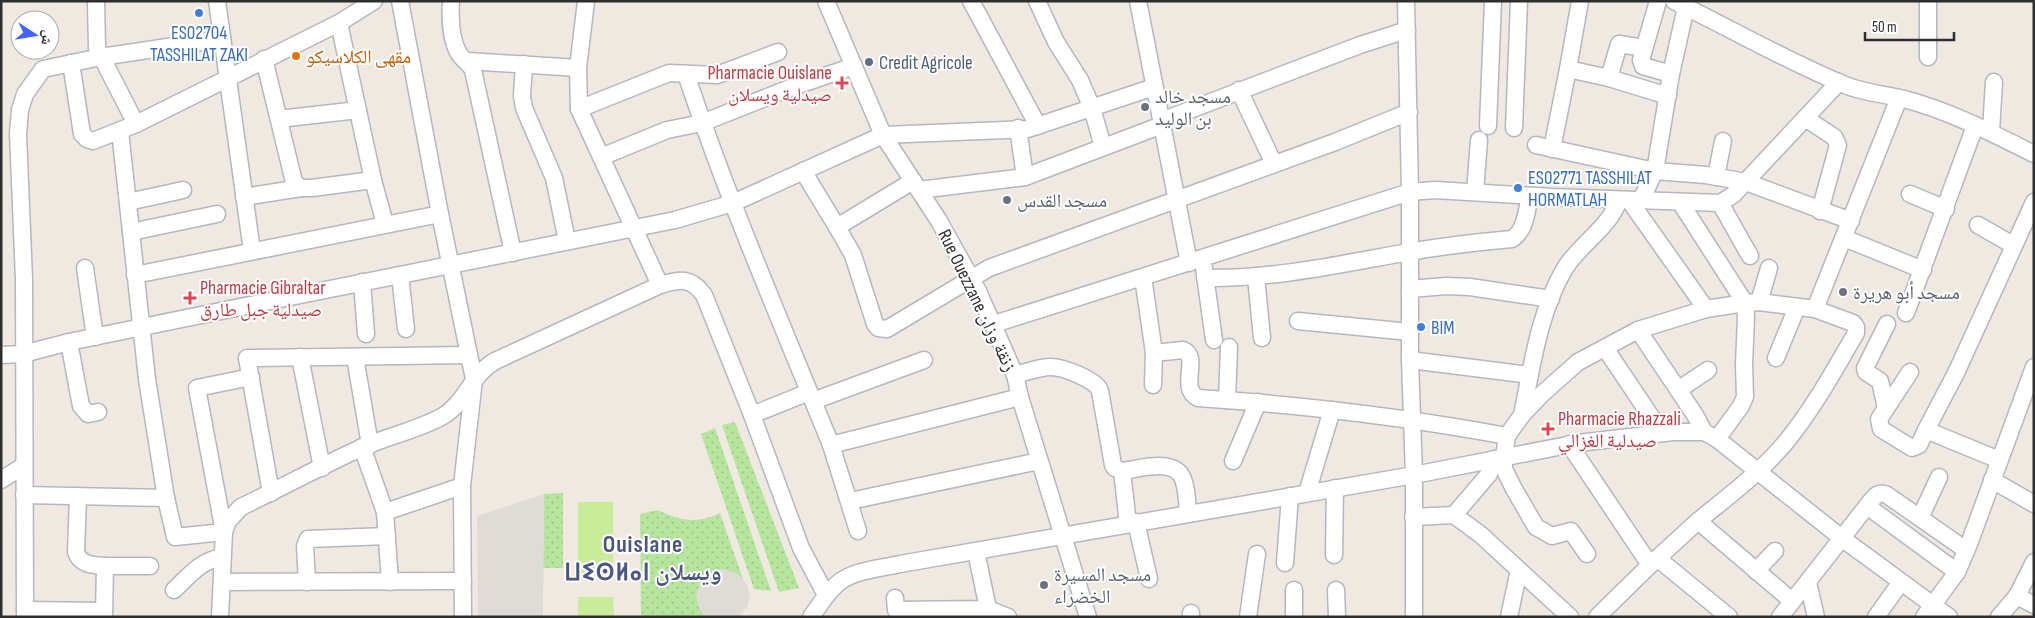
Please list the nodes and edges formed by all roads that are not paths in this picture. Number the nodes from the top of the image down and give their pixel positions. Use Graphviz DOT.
graph roads {
  1 [pos="96,1"];
  2 [pos="217,1"];
  3 [pos="374,1"];
  4 [pos="400,1"];
  5 [pos="451,1"];
  6 [pos="586,1"];
  7 [pos="826,1"];
  8 [pos="971,1"];
  9 [pos="1037,1"];
  10 [pos="1138,1"];
  11 [pos="1406,1"];
  12 [pos="1493,1"];
  13 [pos="1519,1"];
  14 [pos="1580,1"];
  15 [pos="1658,1"];
  16 [pos="1928,1"];
  17 [pos="1680,4"];
  18 [pos="339,23"];
  19 [pos="1407,30"];
  20 [pos="221,39"];
  21 [pos="1644,48"];
  22 [pos="778,52"];
  23 [pos="1928,57"];
  24 [pos="101,58"];
  25 [pos="264,60"];
  26 [pos="468,61"];
  27 [pos="71,63"];
  28 [pos="524,64"];
  29 [pos="854,66"];
  30 [pos="578,68"];
  31 [pos="1568,69"];
  32 [pos="686,74"];
  33 [pos="1671,74"];
  34 [pos="1609,78"];
  35 [pos="227,79"];
  36 [pos="1839,82"];
  37 [pos="1994,82"];
  38 [pos="1154,87"];
  39 [pos="1239,90"];
  40 [pos="1668,96"];
  41 [pos="1899,98"];
  42 [pos="1092,108"];
  43 [pos="358,110"];
  44 [pos="579,110"];
  45 [pos="1408,112"];
  46 [pos="1805,118"];
  47 [pos="279,119"];
  48 [pos="702,123"];
  49 [pos="1161,123"];
  50 [pos="136,124"];
  51 [pos="1038,126"];
  52 [pos="1488,126"];
  53 [pos="1018,128"];
  54 [pos="1514,128"];
  55 [pos="1983,129"];
  56 [pos="120,130"];
  57 [pos="883,135"];
  58 [pos="1479,140"];
  59 [pos="1723,141"];
  60 [pos="1536,144"];
  61 [pos="1103,147"];
  62 [pos="1552,148"];
  63 [pos="2034,154"];
  64 [pos="601,157"];
  65 [pos="1274,164"];
  66 [pos="803,171"];
  67 [pos="1655,171"];
  68 [pos="1025,177"];
  69 [pos="1716,177"];
  70 [pos="373,180"];
  71 [pos="1746,182"];
  72 [pos="916,185"];
  73 [pos="301,188"];
  74 [pos="183,190"];
  75 [pos="1410,192"];
  76 [pos="1475,192"];
  77 [pos="1910,194"];
  78 [pos="1530,196"];
  79 [pos="244,198"];
  80 [pos="1176,199"];
  81 [pos="1630,200"];
  82 [pos="128,202"];
  83 [pos="1680,202"];
  84 [pos="2034,202"];
  85 [pos="733,203"];
  86 [pos="1720,203"];
  87 [pos="1946,209"];
  88 [pos="1820,210"];
  89 [pos="217,214"];
  90 [pos="440,214"];
  91 [pos="1851,222"];
  92 [pos="385,224"];
  93 [pos="1978,225"];
  94 [pos="838,228"];
  95 [pos="635,229"];
  96 [pos="132,232"];
  97 [pos="1844,238"];
  98 [pos="567,241"];
  99 [pos="2013,245"];
  100 [pos="252,251"];
  101 [pos="1411,252"];
  102 [pos="513,253"];
  103 [pos="1750,256"];
  104 [pos="1196,261"];
  105 [pos="451,266"];
  106 [pos="85,268"];
  107 [pos="1769,268"];
  108 [pos="1923,270"];
  109 [pos="135,275"];
  110 [pos="400,275"];
  111 [pos="1143,277"];
  112 [pos="1205,278"];
  113 [pos="1256,278"];
  114 [pos="971,279"];
  115 [pos="362,282"];
  116 [pos="660,285"];
  117 [pos="1410,289"];
  118 [pos="1551,299"];
  119 [pos="1752,302"];
  120 [pos="1797,307"];
  121 [pos="1816,309"];
  122 [pos="1706,310"];
  123 [pos="1906,313"];
  124 [pos="1298,322"];
  125 [pos="994,324"];
  126 [pos="1888,324"];
  127 [pos="142,328"];
  128 [pos="406,329"];
  129 [pos="1638,330"];
  130 [pos="1410,332"];
  131 [pos="366,334"];
  132 [pos="95,337"];
  133 [pos="1262,338"];
  134 [pos="1214,340"];
  135 [pos="69,342"];
  136 [pos="1229,348"];
  137 [pos="1605,348"];
  138 [pos="1154,353"];
  139 [pos="23,354"];
  140 [pos="1,355"];
  141 [pos="469,355"];
  142 [pos="355,356"];
  143 [pos="300,358"];
  144 [pos="1776,358"];
  145 [pos="924,360"];
  146 [pos="1410,360"];
  147 [pos="2034,366"];
  148 [pos="1708,370"];
  149 [pos="1910,372"];
  150 [pos="1015,375"];
  151 [pos="1530,375"];
  152 [pos="250,377"];
  153 [pos="474,380"];
  154 [pos="1153,385"];
  155 [pos="1678,390"];
  156 [pos="811,396"];
  157 [pos="1020,398"];
  158 [pos="1227,400"];
  159 [pos="1258,402"];
  160 [pos="1886,408"];
  161 [pos="1332,410"];
  162 [pos="98,412"];
  163 [pos="1522,415"];
  164 [pos="752,416"];
  165 [pos="1414,420"];
  166 [pos="1926,430"];
  167 [pos="1662,433"];
  168 [pos="1507,436"];
  169 [pos="1710,436"];
  170 [pos="1569,444"];
  171 [pos="831,445"];
  172 [pos="366,446"];
  173 [pos="1499,458"];
  174 [pos="2000,460"];
  175 [pos="1039,461"];
  176 [pos="1233,461"];
  177 [pos="24,466"];
  178 [pos="322,468"];
  179 [pos="1122,471"];
  180 [pos="1758,471"];
  181 [pos="1414,475"];
  182 [pos="1939,477"];
  183 [pos="1,480"];
  184 [pos="1992,480"];
  185 [pos="462,486"];
  186 [pos="1335,488"];
  187 [pos="271,493"];
  188 [pos="1307,493"];
  189 [pos="24,495"];
  190 [pos="78,496"];
  191 [pos="1290,496"];
  192 [pos="166,498"];
  193 [pos="850,501"];
  194 [pos="2034,504"];
  195 [pos="1867,506"];
  196 [pos="386,512"];
  197 [pos="1188,513"];
  198 [pos="1454,515"];
  199 [pos="1413,517"];
  200 [pos="1920,518"];
  201 [pos="1698,521"];
  202 [pos="1132,523"];
  203 [pos="858,531"];
  204 [pos="224,532"];
  205 [pos="1062,535"];
  206 [pos="387,536"];
  207 [pos="1842,539"];
  208 [pos="1966,550"];
  209 [pos="976,551"];
  210 [pos="1775,551"];
  211 [pos="1257,554"];
  212 [pos="1587,554"];
  213 [pos="1334,556"];
  214 [pos="222,558"];
  215 [pos="1653,562"];
  216 [pos="2034,562"];
  217 [pos="1285,564"];
  218 [pos="105,566"];
  219 [pos="150,566"];
  220 [pos="1519,570"];
  221 [pos="1756,571"];
  222 [pos="1957,572"];
  223 [pos="1149,579"];
  224 [pos="463,581"];
  225 [pos="222,582"];
  226 [pos="306,582"];
  227 [pos="390,582"];
  228 [pos="1808,582"];
  229 [pos="1901,582"];
  230 [pos="174,590"];
  231 [pos="1294,590"];
  232 [pos="1336,590"];
  233 [pos="826,595"];
  234 [pos="2017,596"];
  235 [pos="1792,601"];
  236 [pos="2034,604"];
  237 [pos="896,608"];
  238 [pos="988,609"];
  239 [pos="1554,611"];
  240 [pos="1929,611"];
  241 [pos="25,614"];
  242 [pos="104,614"];
  243 [pos="220,617"];
  244 [pos="463,617"];
  245 [pos="811,617"];
  246 [pos="1008,617"];
  247 [pos="1088,617"];
  248 [pos="1248,617"];
  249 [pos="1294,617"];
  250 [pos="1337,617"];
  251 [pos="1414,617"];
  252 [pos="1509,617"];
  253 [pos="1570,617"];
  254 [pos="1597,617"];
  255 [pos="1729,617"];
  256 [pos="1780,617"];
  257 [pos="1816,617"];
  258 [pos="1876,617"];
  259 [pos="1949,617"];
  260 [pos="2000,617"];
  1 -- 24 [label="street"];
  2 -- 20 [label="street"];
  3 -- 18 [label="street"];
  4 -- 90 [label="street"];
  5 -- 26 [label="street"];
  6 -- 30 [label="street"];
  7 -- 29 [label="street, Rue Ouezzane زنقة وزان"];
  8 -- 51 [label="street"];
  9 -- 42 [label="street"];
  10 -- 38 [label="street"];
  11 -- 19 [label="street"];
  12 -- 52 [label="street"];
  13 -- 54 [label="street"];
  14 -- 31 [label="street"];
  15 -- 21 [label="street"];
  16 -- 23 [label="street"];
  17 -- 33 [label="street"];
  17 -- 36 [label="street"];
  18 -- 25 [label="street"];
  18 -- 43 [label="street"];
  19 -- 39 [label="street"];
  19 -- 45 [label="street"];
  20 -- 24 [label="street"];
  20 -- 35 [label="street"];
  21 -- 33 [label="street"];
  21 -- 34 [label="street"];
  22 -- 32 [label="street"];
  24 -- 27 [label="street"];
  24 -- 50 [label="street"];
  25 -- 35 [label="street"];
  25 -- 47 [label="street"];
  26 -- 28 [label="street"];
  26 -- 102 [label="street"];
  27 -- 56 [label="street"];
  27 -- 139 [label="street"];
  28 -- 30 [label="street"];
  28 -- 98 [label="street"];
  29 -- 48 [label="street"];
  29 -- 57 [label="street, Rue Ouezzane زنقة وزان"];
  30 -- 44 [label="street"];
  31 -- 34 [label="street"];
  31 -- 62 [label="street"];
  32 -- 44 [label="street"];
  32 -- 48 [label="street"];
  33 -- 40 [label="street"];
  34 -- 40 [label="street"];
  35 -- 50 [label="street"];
  35 -- 79 [label="street"];
  36 -- 41 [label="street"];
  36 -- 46 [label="street"];
  37 -- 55 [label="street"];
  38 -- 42 [label="street"];
  38 -- 49 [label="street"];
  39 -- 49 [label="street"];
  39 -- 65 [label="street"];
  40 -- 67 [label="street"];
  41 -- 55 [label="street"];
  41 -- 91 [label="street"];
  42 -- 51 [label="street"];
  42 -- 61 [label="street"];
  43 -- 47 [label="street"];
  43 -- 70 [label="street"];
  44 -- 64 [label="street"];
  45 -- 65 [label="street"];
  45 -- 75 [label="street"];
  46 -- 71 [label="street"];
  46 -- 88 [label="street"];
  47 -- 73 [label="street"];
  48 -- 64 [label="street"];
  48 -- 85 [label="street"];
  49 -- 61 [label="street"];
  49 -- 80 [label="street"];
  50 -- 56 [label="street"];
  51 -- 53 [label="street"];
  53 -- 57 [label="street"];
  53 -- 68 [label="street"];
  55 -- 63 [label="street"];
  55 -- 87 [label="street"];
  56 -- 82 [label="street"];
  57 -- 66 [label="street"];
  57 -- 72 [label="street, Rue Ouezzane زنقة وزان"];
  58 -- 76 [label="street"];
  59 -- 69 [label="street"];
  60 -- 62 [label="street"];
  61 -- 68 [label="street"];
  62 -- 67 [label="street"];
  64 -- 95 [label="street"];
  65 -- 80 [label="street"];
  66 -- 85 [label="street"];
  66 -- 94 [label="street"];
  67 -- 69 [label="street"];
  67 -- 81 [label="street"];
  68 -- 72 [label="street"];
  69 -- 71 [label="street"];
  70 -- 73 [label="street"];
  70 -- 92 [label="street"];
  71 -- 86 [label="street"];
  71 -- 88 [label="street"];
  72 -- 94 [label="street"];
  72 -- 114 [label="street, Rue Ouezzane زنقة وزان"];
  73 -- 79 [label="street"];
  74 -- 82 [label="street"];
  75 -- 76 [label="street"];
  75 -- 101 [label="street"];
  75 -- 104 [label="street"];
  76 -- 78 [label="street"];
  77 -- 87 [label="street"];
  78 -- 81 [label="street"];
  78 -- 101 [label="street"];
  79 -- 100 [label="street"];
  80 -- 104 [label="street"];
  80 -- 114 [label="street"];
  81 -- 83 [label="street"];
  81 -- 118 [label="street"];
  81 -- 122 [label="street"];
  82 -- 96 [label="street"];
  83 -- 86 [label="street"];
  83 -- 119 [label="street"];
  84 -- 99 [label="street"];
  85 -- 95 [label="street"];
  85 -- 156 [label="street"];
  86 -- 103 [label="street"];
  87 -- 108 [label="street"];
  88 -- 91 [label="street"];
  89 -- 96 [label="street"];
  90 -- 92 [label="street"];
  90 -- 105 [label="street"];
  91 -- 97 [label="street"];
  92 -- 100 [label="street"];
  93 -- 99 [label="street"];
  94 -- 114 [label="street"];
  95 -- 98 [label="street"];
  95 -- 116 [label="street"];
  96 -- 109 [label="street"];
  97 -- 108 [label="street"];
  97 -- 121 [label="street"];
  98 -- 102 [label="street"];
  99 -- 166 [label="street"];
  100 -- 109 [label="street"];
  101 -- 113 [label="street"];
  101 -- 117 [label="street"];
  102 -- 105 [label="street"];
  104 -- 111 [label="street"];
  104 -- 112 [label="street"];
  105 -- 110 [label="street"];
  105 -- 141 [label="street"];
  106 -- 132 [label="street"];
  107 -- 119 [label="street"];
  108 -- 123 [label="street"];
  109 -- 127 [label="street"];
  110 -- 115 [label="street"];
  110 -- 128 [label="street"];
  111 -- 125 [label="street"];
  111 -- 138 [label="street"];
  112 -- 113 [label="street"];
  112 -- 134 [label="street"];
  113 -- 133 [label="street"];
  114 -- 125 [label="street, Rue Ouezzane زنقة وزان"];
  115 -- 127 [label="street"];
  115 -- 131 [label="street"];
  116 -- 153 [label="street"];
  116 -- 164 [label="street"];
  117 -- 118 [label="street"];
  117 -- 130 [label="street"];
  118 -- 151 [label="street"];
  119 -- 120 [label="street"];
  119 -- 122 [label="street"];
  119 -- 169 [label="street"];
  120 -- 121 [label="street"];
  120 -- 144 [label="street"];
  121 -- 180 [label="street"];
  122 -- 129 [label="street"];
  124 -- 130 [label="street"];
  125 -- 150 [label="street, Rue Ouezzane زنقة وزان"];
  126 -- 160 [label="street"];
  127 -- 132 [label="street"];
  127 -- 192 [label="street"];
  129 -- 137 [label="street"];
  129 -- 155 [label="street"];
  130 -- 146 [label="street"];
  132 -- 135 [label="street"];
  135 -- 139 [label="street"];
  135 -- 162 [label="street"];
  136 -- 158 [label="street"];
  137 -- 163 [label="street"];
  137 -- 167 [label="street"];
  138 -- 154 [label="street"];
  138 -- 158 [label="street"];
  139 -- 140 [label="street"];
  139 -- 177 [label="street"];
  141 -- 142 [label="street"];
  141 -- 153 [label="street"];
  142 -- 143 [label="street"];
  142 -- 172 [label="street"];
  143 -- 152 [label="street"];
  143 -- 178 [label="street"];
  145 -- 156 [label="street"];
  146 -- 151 [label="street"];
  146 -- 165 [label="street"];
  147 -- 174 [label="street"];
  148 -- 155 [label="street"];
  149 -- 160 [label="street"];
  150 -- 157 [label="street, Rue Ouezzane زنقة وزان"];
  150 -- 179 [label="street"];
  151 -- 163 [label="street"];
  152 -- 187 [label="street"];
  152 -- 204 [label="street"];
  153 -- 172 [label="street"];
  153 -- 185 [label="street"];
  155 -- 169 [label="street"];
  156 -- 164 [label="street"];
  156 -- 171 [label="street"];
  157 -- 171 [label="street"];
  157 -- 175 [label="street, Rue Ouezzane زنقة وزان"];
  158 -- 159 [label="street"];
  159 -- 161 [label="street"];
  159 -- 176 [label="street"];
  160 -- 166 [label="street"];
  161 -- 165 [label="street"];
  161 -- 188 [label="street"];
  163 -- 168 [label="street"];
  164 -- 233 [label="street"];
  165 -- 168 [label="street"];
  165 -- 181 [label="street"];
  166 -- 174 [label="street"];
  167 -- 169 [label="street"];
  167 -- 170 [label="street"];
  168 -- 173 [label="street"];
  169 -- 180 [label="street"];
  170 -- 173 [label="street"];
  170 -- 215 [label="street"];
  171 -- 193 [label="street"];
  172 -- 178 [label="street"];
  172 -- 196 [label="street"];
  173 -- 181 [label="street"];
  173 -- 198 [label="street"];
  173 -- 212 [label="street"];
  174 -- 184 [label="street"];
  175 -- 193 [label="street"];
  175 -- 205 [label="street, Rue Ouezzane زنقة وزان"];
  177 -- 183 [label="street"];
  177 -- 189 [label="street"];
  178 -- 187 [label="street"];
  179 -- 197 [label="street"];
  179 -- 202 [label="street"];
  180 -- 201 [label="street"];
  180 -- 207 [label="street"];
  181 -- 186 [label="street"];
  181 -- 199 [label="street"];
  182 -- 200 [label="street"];
  184 -- 194 [label="street"];
  184 -- 208 [label="street"];
  185 -- 196 [label="street"];
  185 -- 224 [label="street"];
  186 -- 188 [label="street"];
  186 -- 213 [label="street"];
  187 -- 204 [label="street"];
  188 -- 191 [label="street"];
  189 -- 190 [label="street"];
  189 -- 241 [label="street"];
  190 -- 192 [label="street"];
  190 -- 218 [label="street"];
  191 -- 197 [label="street"];
  191 -- 217 [label="street"];
  192 -- 204 [label="street"];
  193 -- 203 [label="street"];
  195 -- 200 [label="street"];
  195 -- 207 [label="street"];
  195 -- 222 [label="street"];
  196 -- 206 [label="street"];
  197 -- 202 [label="street"];
  198 -- 199 [label="street"];
  198 -- 220 [label="street"];
  199 -- 251 [label="street"];
  200 -- 208 [label="street"];
  201 -- 215 [label="street"];
  201 -- 221 [label="street"];
  202 -- 205 [label="street"];
  202 -- 223 [label="street"];
  204 -- 214 [label="street"];
  205 -- 209 [label="street"];
  205 -- 247 [label="street, Rue Ouezzane زنقة وزان"];
  206 -- 226 [label="street"];
  206 -- 227 [label="street"];
  207 -- 228 [label="street"];
  207 -- 229 [label="street"];
  208 -- 222 [label="street"];
  209 -- 233 [label="street"];
  209 -- 238 [label="street"];
  210 -- 221 [label="street"];
  211 -- 248 [label="street"];
  214 -- 225 [label="street"];
  214 -- 230 [label="street"];
  215 -- 254 [label="street"];
  215 -- 255 [label="street"];
  216 -- 234 [label="street"];
  218 -- 219 [label="street"];
  218 -- 242 [label="street"];
  220 -- 239 [label="street"];
  220 -- 252 [label="street"];
  221 -- 235 [label="street"];
  222 -- 240 [label="street"];
  224 -- 227 [label="street"];
  224 -- 244 [label="street"];
  225 -- 226 [label="street"];
  225 -- 243 [label="street"];
  226 -- 227 [label="street"];
  228 -- 235 [label="street"];
  228 -- 257 [label="street"];
  229 -- 240 [label="street"];
  229 -- 258 [label="street"];
  231 -- 249 [label="street"];
  232 -- 250 [label="street"];
  233 -- 245 [label="street"];
  234 -- 236 [label="street"];
  234 -- 260 [label="street"];
  235 -- 256 [label="street"];
  237 -- 238 [label="street"];
  238 -- 246 [label="street"];
  239 -- 253 [label="street"];
  240 -- 259 [label="street"];
  241 -- 242 [label="street"];
}
